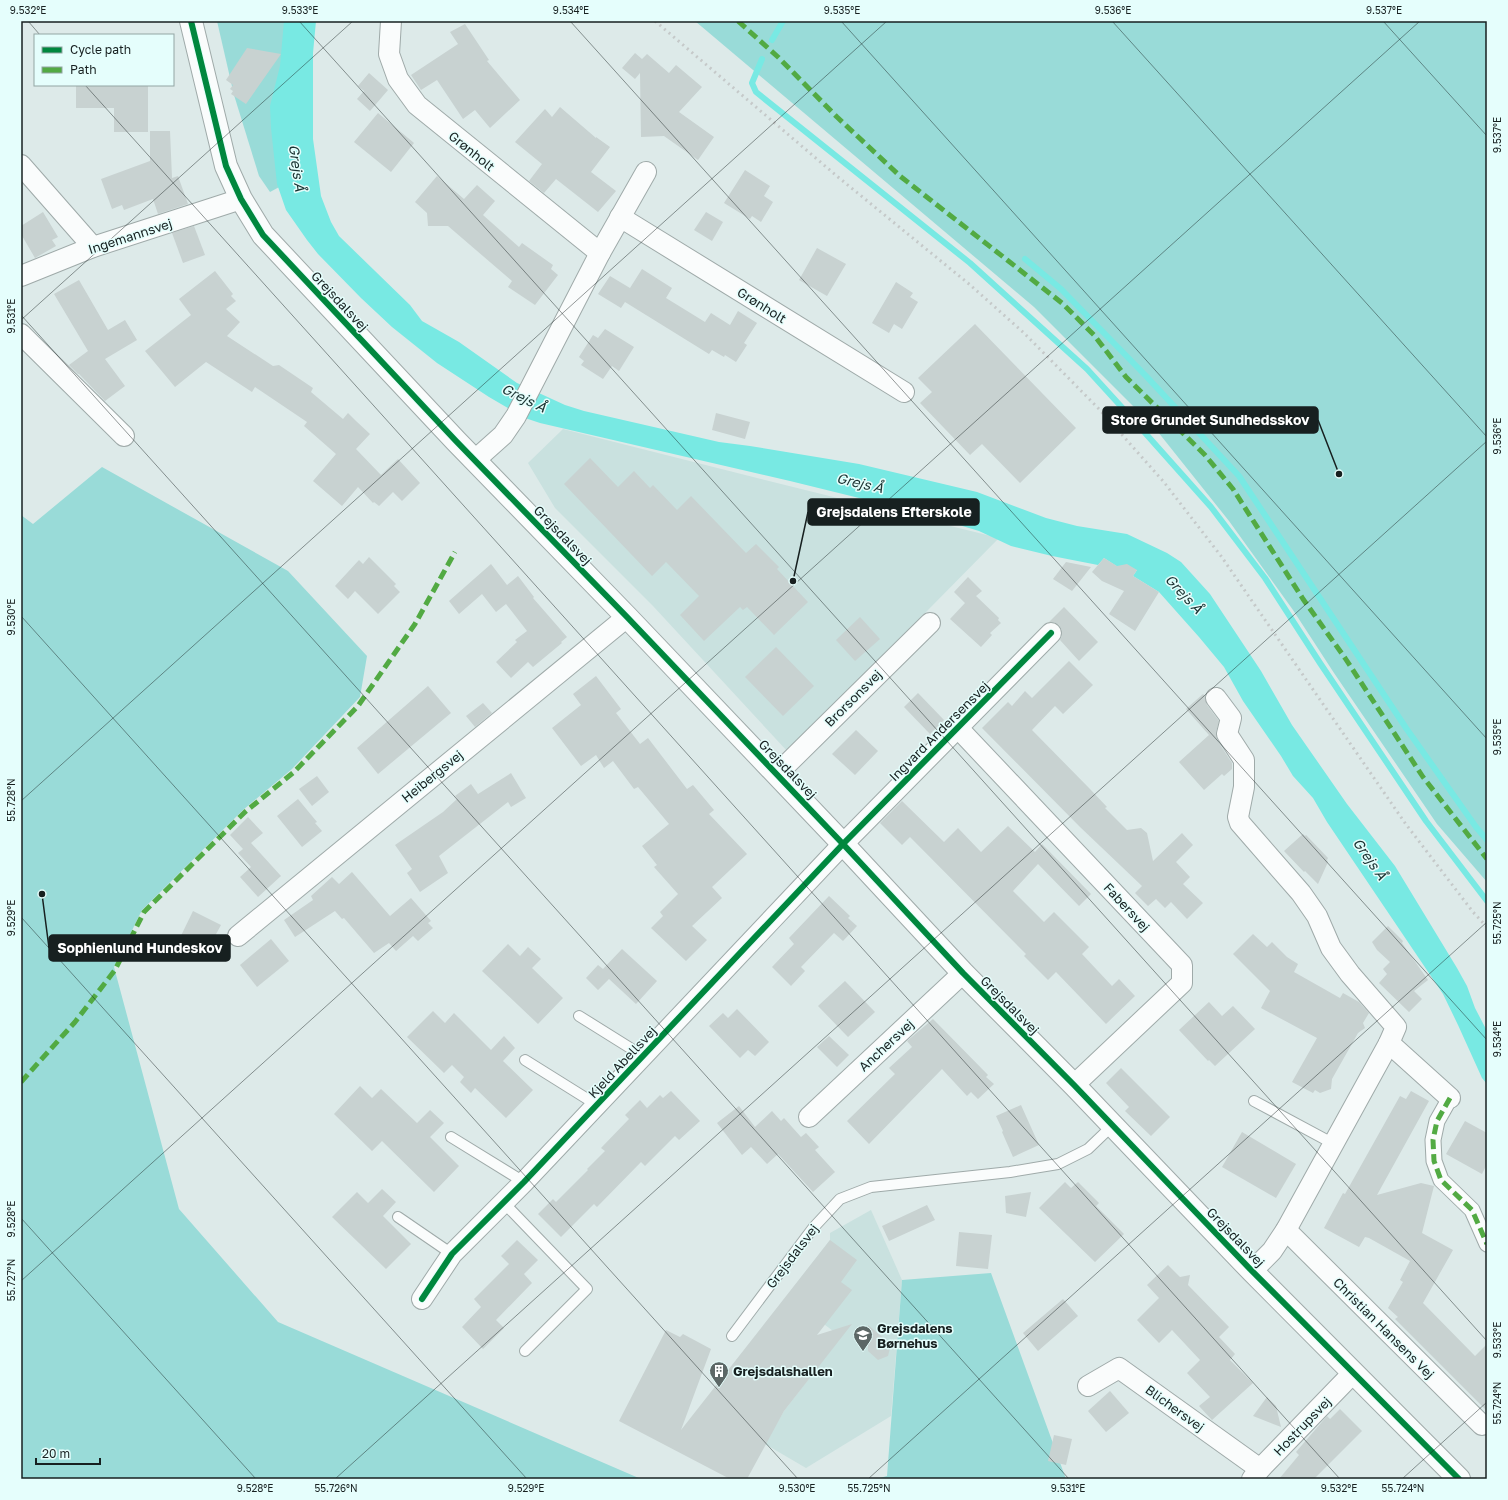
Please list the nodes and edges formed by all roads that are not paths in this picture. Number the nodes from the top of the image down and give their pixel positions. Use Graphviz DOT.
graph roads {
  1 [pos="190,21"];
  2 [pos="391,21"];
  3 [pos="21,165"];
  4 [pos="646,172"];
  5 [pos="241,199"];
  6 [pos="620,217"];
  7 [pos="93,248"];
  8 [pos="600,253"];
  9 [pos="21,276"];
  10 [pos="21,334"];
  11 [pos="904,392"];
  12 [pos="124,436"];
  13 [pos="475,460"];
  14 [pos="627,617"];
  15 [pos="930,623"];
  16 [pos="1051,633"];
  17 [pos="1216,698"];
  18 [pos="958,728"];
  19 [pos="777,774"];
  20 [pos="843,844"];
  21 [pos="238,936"];
  22 [pos="963,973"];
  23 [pos="579,1016"];
  24 [pos="1389,1044"];
  25 [pos="643,1056"];
  26 [pos="525,1060"];
  27 [pos="1074,1085"];
  28 [pos="1450,1098"];
  29 [pos="1254,1100"];
  30 [pos="597,1105"];
  31 [pos="809,1117"];
  32 [pos="1113,1125"];
  33 [pos="451,1137"];
  34 [pos="1334,1144"];
  35 [pos="524,1182"];
  36 [pos="504,1203"];
  37 [pos="398,1218"];
  38 [pos="1286,1230"];
  39 [pos="1487,1244"];
  40 [pos="452,1254"];
  41 [pos="1252,1271"];
  42 [pos="422,1299"];
  43 [pos="732,1336"];
  44 [pos="525,1351"];
  45 [pos="1353,1373"];
  46 [pos="1088,1386"];
  47 [pos="1482,1425"];
  48 [pos="1256,1474"];
  49 [pos="1459,1479"];
  1 -- 5 [label="street, Grejsdalsvej"];
  2 -- 8 [label="street, Grønholt"];
  3 -- 7 [label="street"];
  4 -- 6 [label="street"];
  5 -- 7 [label="street, Ingemannsvej"];
  5 -- 13 [label="street, Grejsdalsvej"];
  6 -- 8 [label="street"];
  6 -- 11 [label="street, Grønholt"];
  7 -- 9 [label="street, Ingemannsvej"];
  8 -- 13 [label="street"];
  10 -- 12 [label="street"];
  13 -- 14 [label="street, Grejsdalsvej"];
  14 -- 19 [label="street, Grejsdalsvej"];
  14 -- 21 [label="street, Heibergsvej"];
  15 -- 19 [label="street, Brorsonsvej"];
  16 -- 18 [label="street, Ingvard Andersensvej"];
  17 -- 24 [label="street"];
  18 -- 20 [label="street, Ingvard Andersensvej"];
  18 -- 27 [label="street, Fabersvej"];
  19 -- 20 [label="street, Grejsdalsvej"];
  20 -- 22 [label="street, Grejsdalsvej"];
  20 -- 25 [label="street, Kjeld Abellsvej"];
  22 -- 27 [label="street, Grejsdalsvej"];
  22 -- 31 [label="street, Anchersvej"];
  23 -- 25 [label="lane"];
  24 -- 28 [label="street"];
  24 -- 34 [label="street"];
  25 -- 30 [label="street, Kjeld Abellsvej"];
  26 -- 30 [label="lane"];
  27 -- 32 [label="street, Grejsdalsvej"];
  28 -- 39 [label="street"];
  29 -- 34 [label="lane"];
  30 -- 35 [label="street, Kjeld Abellsvej"];
  32 -- 41 [label="street, Grejsdalsvej"];
  32 -- 43 [label="lane, Grejsdalsvej"];
  33 -- 35 [label="lane"];
  34 -- 38 [label="street"];
  35 -- 36 [label="street, Kjeld Abellsvej"];
  36 -- 40 [label="street, Kjeld Abellsvej"];
  36 -- 44 [label="lane"];
  37 -- 40 [label="lane"];
  38 -- 41 [label="street"];
  38 -- 47 [label="street, Christian Hansens Vej"];
  40 -- 42 [label="street, Kjeld Abellsvej"];
  41 -- 45 [label="street, Grejsdalsvej"];
  45 -- 48 [label="street, Hostrupsvej"];
  45 -- 49 [label="street, Grejsdalsvej"];
  46 -- 48 [label="street, Blichersvej"];
}
